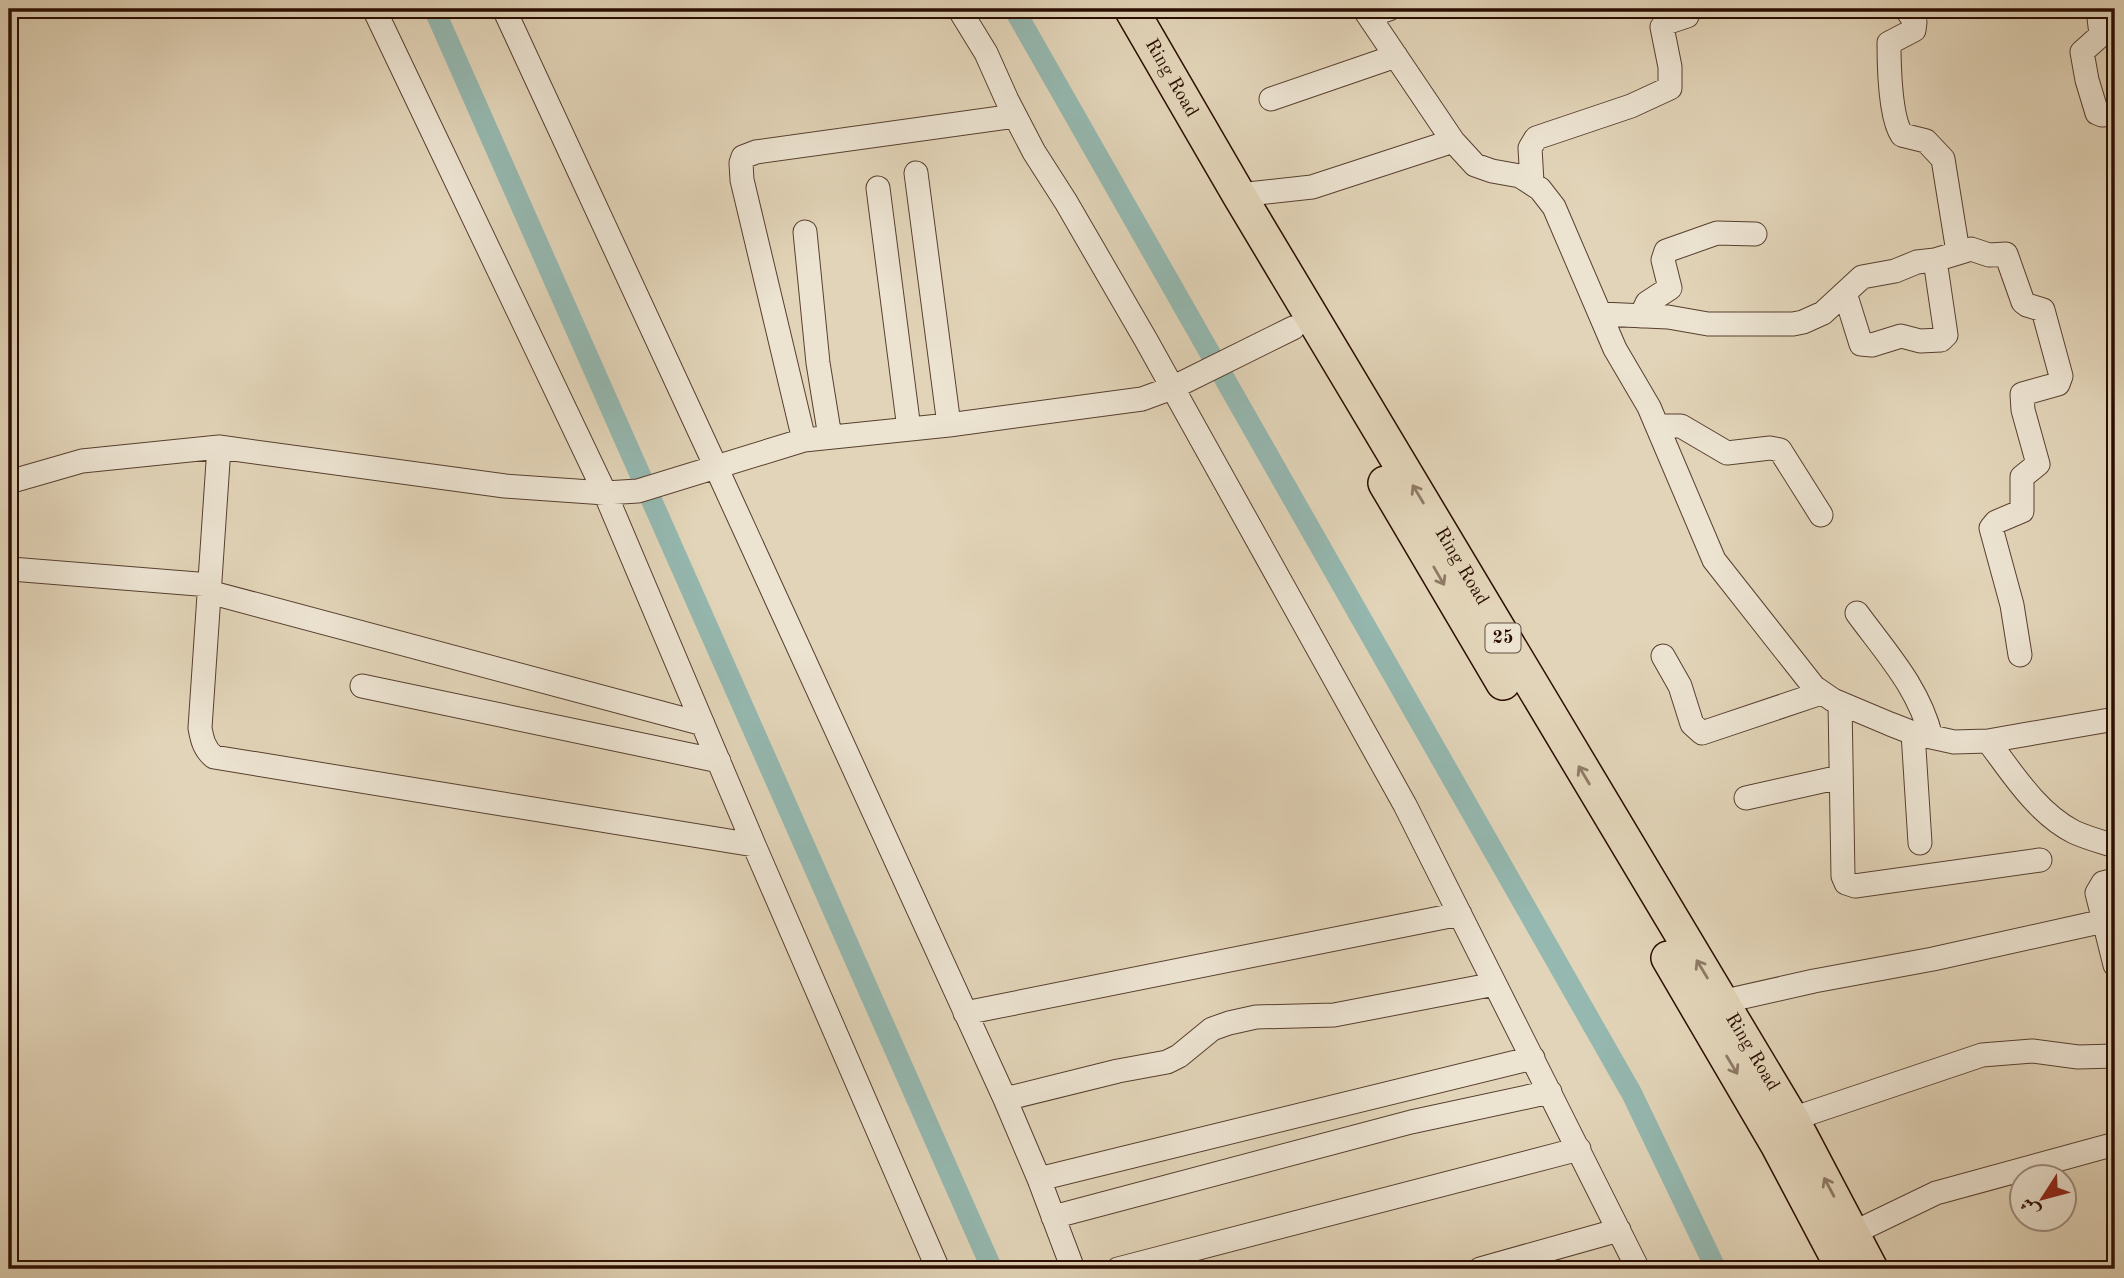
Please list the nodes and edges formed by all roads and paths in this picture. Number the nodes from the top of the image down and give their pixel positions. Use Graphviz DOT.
graph roads {
  1 [pos="374,9"];
  2 [pos="504,9"];
  3 [pos="959,9"];
  4 [pos="1108,9"];
  5 [pos="1131,9"];
  6 [pos="1689,9"];
  7 [pos="1906,9"];
  8 [pos="2098,9"];
  9 [pos="1374,11"];
  10 [pos="1396,56"];
  11 [pos="1271,99"];
  12 [pos="2115,114"];
  13 [pos="1015,116"];
  14 [pos="1453,141"];
  15 [pos="916,173"];
  16 [pos="1531,182"];
  17 [pos="877,188"];
  18 [pos="1239,195"];
  19 [pos="805,232"];
  20 [pos="1755,234"];
  21 [pos="1958,252"];
  22 [pos="1935,260"];
  23 [pos="1845,293"];
  24 [pos="1601,314"];
  25 [pos="1641,316"];
  26 [pos="1293,328"];
  27 [pos="1183,384"];
  28 [pos="949,425"];
  29 [pos="1657,426"];
  30 [pos="909,429"];
  31 [pos="830,437"];
  32 [pos="804,440"];
  33 [pos="219,447"];
  34 [pos="716,467"];
  35 [pos="9,482"];
  36 [pos="605,493"];
  37 [pos="1821,516"];
  38 [pos="10,569"];
  39 [pos="209,589"];
  40 [pos="1857,613"];
  41 [pos="2020,655"];
  42 [pos="1663,656"];
  43 [pos="362,686"];
  44 [pos="1830,698"];
  45 [pos="2115,719"];
  46 [pos="703,724"];
  47 [pos="1922,735"];
  48 [pos="1988,741"];
  49 [pos="719,761"];
  50 [pos="1840,777"];
  51 [pos="1746,798"];
  52 [pos="1920,843"];
  53 [pos="754,845"];
  54 [pos="2115,846"];
  55 [pos="2040,860"];
  56 [pos="2115,880"];
  57 [pos="1460,914"];
  58 [pos="2104,921"];
  59 [pos="2115,965"];
  60 [pos="1495,984"];
  61 [pos="1721,1002"];
  62 [pos="965,1013"];
  63 [pos="2115,1056"];
  64 [pos="1533,1058"];
  65 [pos="1550,1092"];
  66 [pos="1005,1100"];
  67 [pos="1792,1119"];
  68 [pos="2115,1144"];
  69 [pos="1579,1149"];
  70 [pos="1039,1179"];
  71 [pos="1053,1217"];
  72 [pos="1619,1230"];
  73 [pos="1853,1233"];
  74 [pos="938,1269"];
  75 [pos="1073,1269"];
  76 [pos="1118,1269"];
  77 [pos="1480,1269"];
  78 [pos="1638,1269"];
  79 [pos="1843,1269"];
  80 [pos="1871,1269"];
  1 -- 36 [label="street"];
  2 -- 34 [label="street"];
  3 -- 13 [label="street"];
  4 -- 26 [label="highway, Ring Road / 25"];
  5 -- 18 [label="highway, Ring Road / 25"];
  6 -- 16 [label="street"];
  7 -- 21 [label="street"];
  8 -- 12 [label="street"];
  9 -- 10 [label="street"];
  10 -- 11 [label="street"];
  10 -- 14 [label="street"];
  13 -- 27 [label="street"];
  13 -- 32 [label="street"];
  14 -- 16 [label="street"];
  14 -- 18 [label="street"];
  15 -- 28 [label="street"];
  16 -- 24 [label="street"];
  17 -- 30 [label="street"];
  61 -- 18 [label="highway, Ring Road / 25, one-way"];
  19 -- 31 [label="street"];
  20 -- 25 [label="street"];
  21 -- 22 [label="street"];
  21 -- 41 [label="street"];
  22 -- 23 [label="street"];
  22 -- 23 [label="street"];
  23 -- 25 [label="street"];
  24 -- 25 [label="street"];
  24 -- 29 [label="street"];
  26 -- 27 [label="street"];
  26 -- 79 [label="highway, Ring Road / 25, one-way"];
  27 -- 28 [label="street"];
  27 -- 57 [label="street"];
  28 -- 30 [label="street"];
  29 -- 37 [label="street"];
  29 -- 44 [label="street"];
  30 -- 31 [label="street"];
  31 -- 32 [label="street"];
  32 -- 34 [label="street"];
  33 -- 35 [label="street"];
  33 -- 36 [label="street"];
  33 -- 39 [label="street"];
  34 -- 36 [label="street"];
  34 -- 62 [label="street"];
  36 -- 46 [label="street"];
  38 -- 39 [label="street"];
  39 -- 46 [label="street"];
  39 -- 53 [label="street"];
  40 -- 47 [label="street"];
  42 -- 44 [label="street"];
  43 -- 49 [label="street"];
  44 -- 47 [label="street"];
  44 -- 50 [label="street"];
  45 -- 48 [label="street"];
  46 -- 49 [label="street"];
  47 -- 48 [label="street"];
  47 -- 52 [label="street"];
  48 -- 54 [label="street"];
  49 -- 53 [label="street"];
  50 -- 51 [label="street"];
  50 -- 55 [label="street"];
  53 -- 74 [label="street"];
  56 -- 58 [label="street"];
  57 -- 60 [label="street"];
  57 -- 62 [label="street"];
  58 -- 59 [label="street"];
  58 -- 61 [label="street"];
  60 -- 64 [label="street"];
  60 -- 66 [label="street"];
  61 -- 67 [label="highway, Ring Road / 25"];
  62 -- 66 [label="street"];
  63 -- 67 [label="street"];
  64 -- 65 [label="street"];
  64 -- 70 [label="street"];
  65 -- 69 [label="street"];
  65 -- 71 [label="street"];
  66 -- 70 [label="street"];
  73 -- 67 [label="highway, Ring Road / 25, one-way"];
  68 -- 73 [label="street"];
  69 -- 72 [label="street"];
  69 -- 76 [label="street"];
  70 -- 71 [label="street"];
  71 -- 75 [label="street"];
  72 -- 77 [label="street"];
  72 -- 78 [label="street"];
  73 -- 80 [label="highway, Ring Road / 25"];
}
